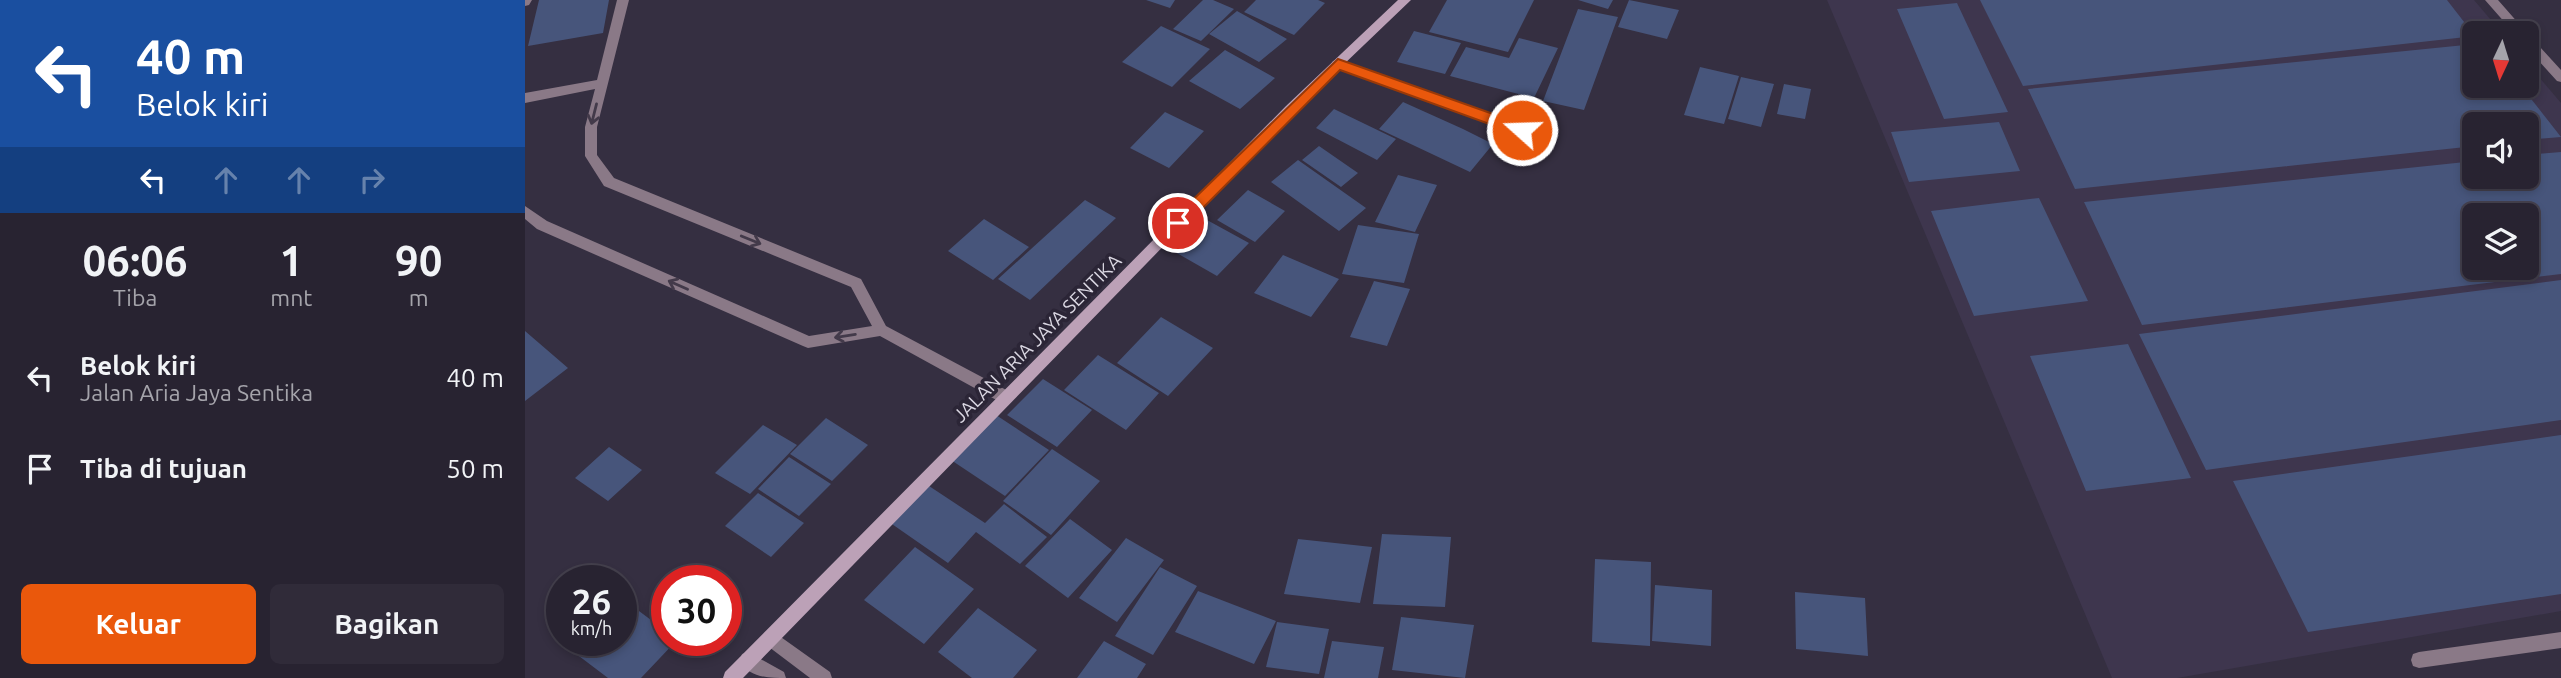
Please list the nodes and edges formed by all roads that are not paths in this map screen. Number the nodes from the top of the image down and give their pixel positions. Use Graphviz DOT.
graph roads {
  1 [pos="623,0"];
  2 [pos="1405,0"];
  3 [pos="2491,0"];
  4 [pos="2510,21"];
  5 [pos="2539,53"];
  6 [pos="1338,64"];
  7 [pos="2561,78"];
  8 [pos="602,83"];
  9 [pos="525,99"];
  10 [pos="1522,130"];
  11 [pos="525,211"];
  12 [pos="881,330"];
  13 [pos="1005,397"];
  14 [pos="771,638"];
  15 [pos="2561,640"];
  16 [pos="748,660"];
  17 [pos="2419,660"];
  18 [pos="731,678"];
  19 [pos="778,678"];
  20 [pos="824,678"];
  1 -- 8 [label="street"];
  2 -- 6 [label="street, JALAN ARIA JAYA SENTIKA"];
  3 -- 4 [label="street"];
  5 -- 7 [label="street"];
  6 -- 10 [label="street"];
  6 -- 13 [label="street, JALAN ARIA JAYA SENTIKA"];
  8 -- 9 [label="street"];
  8 -- 12 [label="street, one-way"];
  12 -- 11 [label="street, one-way"];
  12 -- 13 [label="street"];
  13 -- 14 [label="street, JALAN ARIA JAYA SENTIKA"];
  14 -- 16 [label="street, JALAN ARIA JAYA SENTIKA"];
  14 -- 20 [label="street"];
  15 -- 17 [label="street"];
  16 -- 18 [label="street, JALAN ARIA JAYA SENTIKA"];
  16 -- 19 [label="street"];
}
